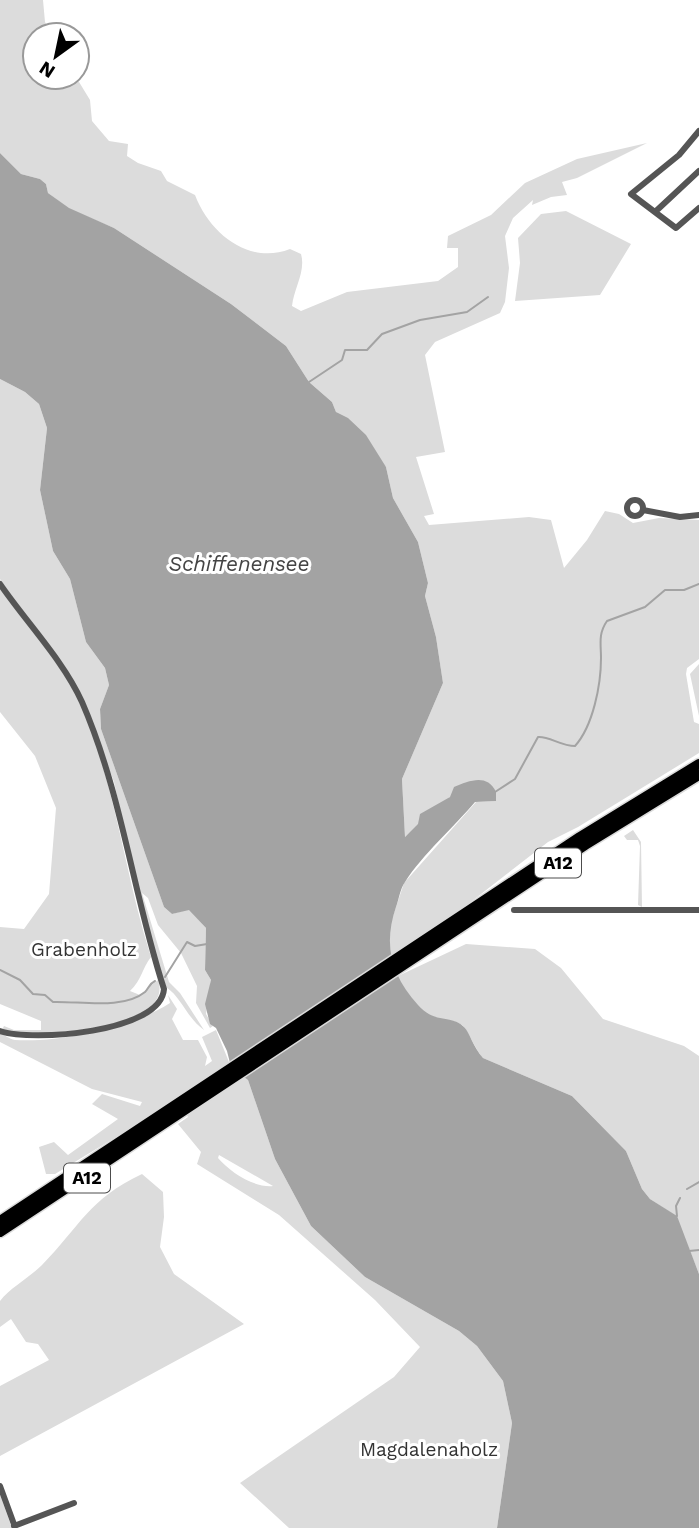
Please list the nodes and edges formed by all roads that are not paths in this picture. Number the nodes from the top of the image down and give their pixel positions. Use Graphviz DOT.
graph roads {
  1 [pos="699,131"];
  2 [pos="699,172"];
  3 [pos="699,208"];
  4 [pos="655,212"];
  5 [pos="643,510"];
  6 [pos="699,515"];
  7 [pos="0,584"];
  8 [pos="699,763"];
  9 [pos="699,775"];
  10 [pos="514,910"];
  11 [pos="699,910"];
  12 [pos="417,951"];
  13 [pos="0,1031"];
  14 [pos="169,1117"];
  15 [pos="0,1221"];
  16 [pos="0,1232"];
  17 [pos="0,1486"];
  18 [pos="74,1503"];
  19 [pos="14,1527"];
  1 -- 4 [label="street"];
  2 -- 4 [label="street"];
  3 -- 4 [label="street"];
  5 -- 6 [label="street"];
  7 -- 13 [label="street"];
  8 -- 12 [label="highway, A12"];
  9 -- 12 [label="highway, A12"];
  10 -- 11 [label="street"];
  12 -- 14 [label="highway, A12"];
  14 -- 15 [label="highway, A12"];
  14 -- 16 [label="highway, A12"];
  17 -- 19 [label="street"];
  18 -- 19 [label="street"];
}
